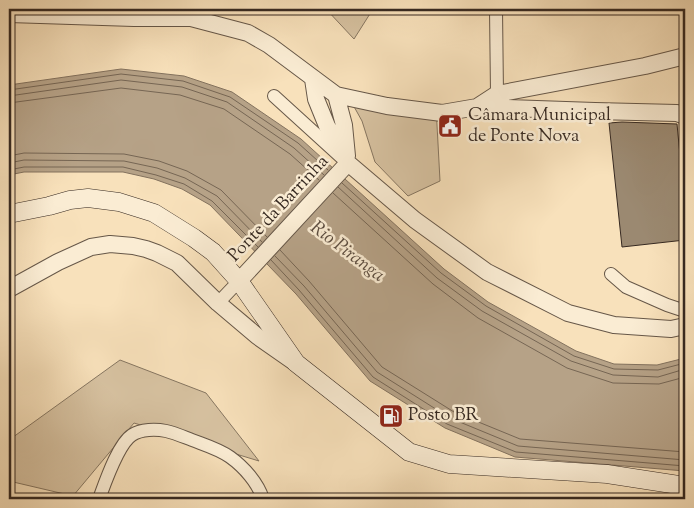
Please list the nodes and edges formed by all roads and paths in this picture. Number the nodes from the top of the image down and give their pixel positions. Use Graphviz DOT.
graph roads {
  1 [pos="496,9"];
  2 [pos="9,14"];
  3 [pos="685,56"];
  4 [pos="313,79"];
  5 [pos="497,94"];
  6 [pos="336,95"];
  7 [pos="274,96"];
  8 [pos="477,107"];
  9 [pos="685,116"];
  10 [pos="346,166"];
  11 [pos="9,214"];
  12 [pos="611,274"];
  13 [pos="239,281"];
  14 [pos="9,289"];
  15 [pos="218,303"];
  16 [pos="685,311"];
  17 [pos="685,326"];
  18 [pos="296,363"];
  19 [pos="685,486"];
  20 [pos="98,499"];
  21 [pos="264,499"];
  1 -- 5 [label="street"];
  2 -- 4 [label="street"];
  3 -- 5 [label="street"];
  4 -- 6 [label="street"];
  4 -- 10 [label="street"];
  5 -- 8 [label="street"];
  6 -- 8 [label="street"];
  6 -- 10 [label="street"];
  7 -- 10 [label="street"];
  8 -- 9 [label="street"];
  10 -- 13 [label="street, Ponte da Barrinha"];
  10 -- 17 [label="street"];
  11 -- 13 [label="main road"];
  12 -- 16 [label="street"];
  13 -- 15 [label="street"];
  13 -- 18 [label="main road"];
  14 -- 15 [label="street"];
  15 -- 18 [label="street"];
  18 -- 19 [label="main road"];
  20 -- 21 [label="street"];
}
